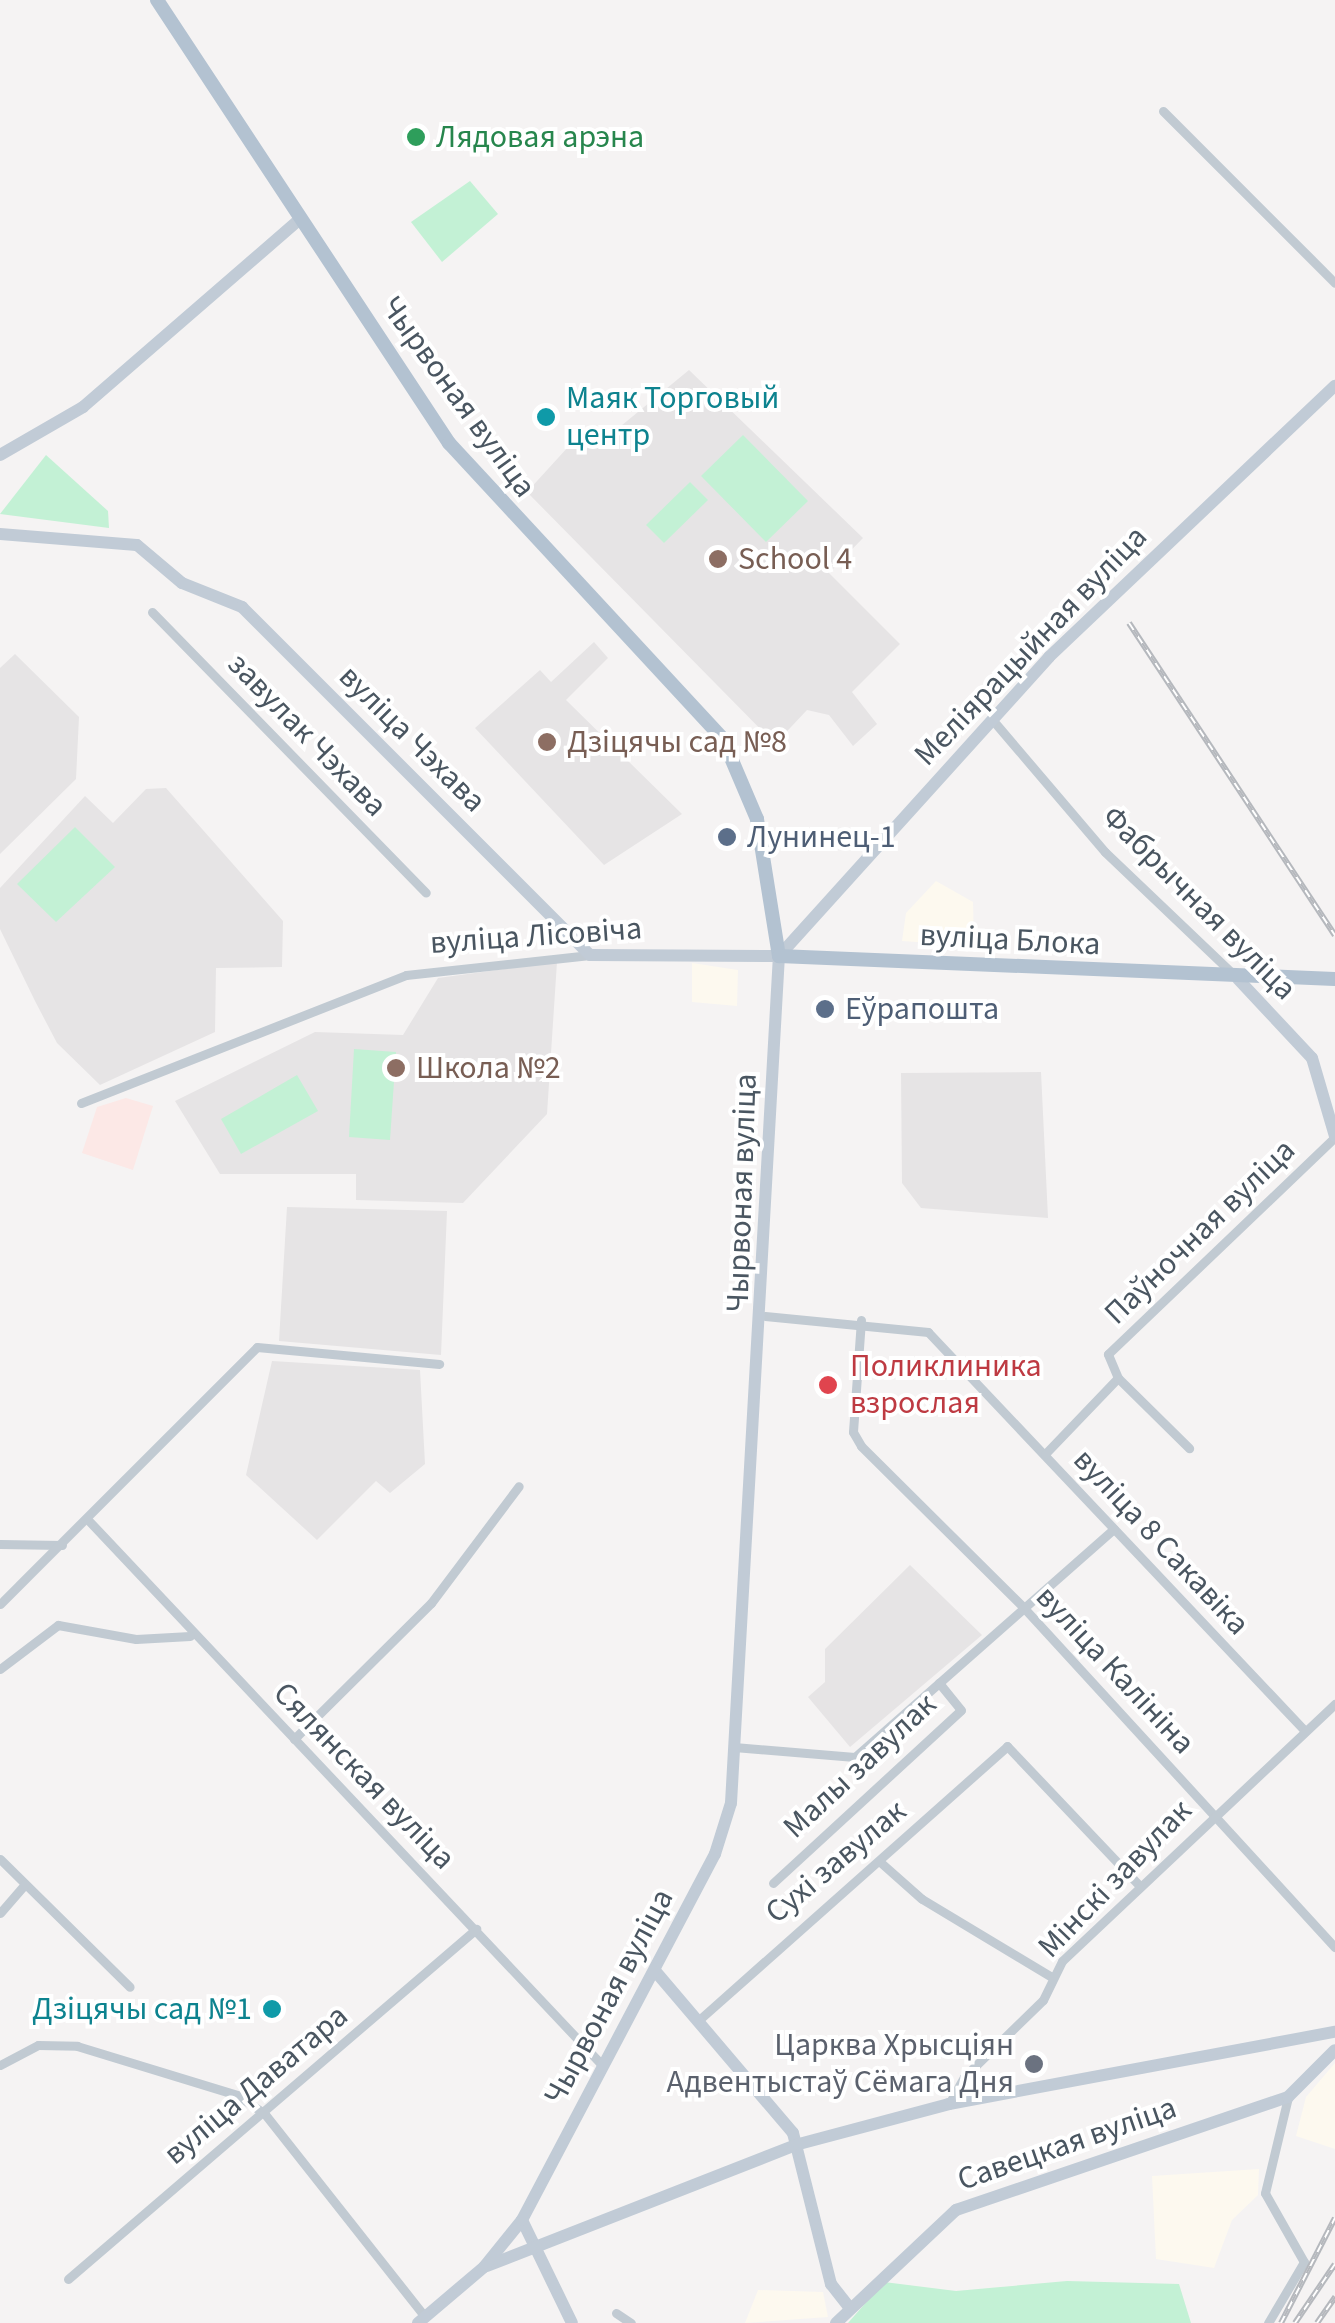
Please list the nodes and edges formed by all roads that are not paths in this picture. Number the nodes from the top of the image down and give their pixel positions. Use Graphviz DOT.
graph roads {
  1 [pos="157,0"];
  2 [pos="1163,110"];
  3 [pos="300,219"];
  4 [pos="1335,283"];
  5 [pos="1335,386"];
  6 [pos="0,455"];
  7 [pos="0,534"];
  8 [pos="152,612"];
  9 [pos="996,724"];
  10 [pos="426,893"];
  11 [pos="590,955"];
  12 [pos="779,956"];
  13 [pos="1335,978"];
  14 [pos="1238,979"];
  15 [pos="82,1103"];
  16 [pos="1335,1137"];
  17 [pos="765,1316"];
  18 [pos="861,1320"];
  19 [pos="439,1364"];
  20 [pos="1118,1378"];
  21 [pos="1189,1448"];
  22 [pos="1046,1454"];
  23 [pos="518,1486"];
  24 [pos="89,1521"];
  25 [pos="1114,1529"];
  26 [pos="0,1544"];
  27 [pos="62,1545"];
  28 [pos="0,1604"];
  29 [pos="1024,1608"];
  30 [pos="190,1636"];
  31 [pos="0,1669"];
  32 [pos="939,1683"];
  33 [pos="1335,1704"];
  34 [pos="1305,1731"];
  35 [pos="294,1739"];
  36 [pos="734,1747"];
  37 [pos="1213,1813"];
  38 [pos="0,1859"];
  39 [pos="879,1861"];
  40 [pos="773,1882"];
  41 [pos="26,1884"];
  42 [pos="1138,1884"];
  43 [pos="0,1912"];
  44 [pos="476,1929"];
  45 [pos="1335,1947"];
  46 [pos="656,1972"];
  47 [pos="1052,1977"];
  48 [pos="130,1987"];
  49 [pos="700,2019"];
  50 [pos="1335,2032"];
  51 [pos="1335,2050"];
  52 [pos="0,2065"];
  53 [pos="604,2066"];
  54 [pos="1288,2097"];
  55 [pos="950,2104"];
  56 [pos="264,2112"];
  57 [pos="798,2144"];
  58 [pos="522,2220"];
  59 [pos="534,2249"];
  60 [pos="484,2267"];
  61 [pos="68,2279"];
  62 [pos="848,2306"];
  63 [pos="616,2313"];
  64 [pos="422,2320"];
  65 [pos="572,2323"];
  66 [pos="631,2323"];
  67 [pos="836,2323"];
  68 [pos="1268,2323"];
  1 -- 3 [label="main road, Чырвоная вуліца"];
  2 -- 4 [label="street"];
  3 -- 6 [label="street"];
  3 -- 12 [label="main road, Чырвоная вуліца"];
  5 -- 9 [label="street, Меліярацыйная вуліца"];
  7 -- 11 [label="street, вуліца Чэхава"];
  8 -- 10 [label="street, завулак Чэхава"];
  9 -- 12 [label="street, Меліярацыйная вуліца"];
  9 -- 14 [label="street, Фабрычная вуліца"];
  11 -- 12 [label="street, вуліца Лісовіча"];
  11 -- 15 [label="street, вуліца Лісовіча"];
  12 -- 14 [label="main road, вуліца Блока"];
  12 -- 17 [label="street, Чырвоная вуліца"];
  13 -- 14 [label="main road, вуліца Блока"];
  14 -- 16 [label="street, Фабрычная вуліца"];
  16 -- 20 [label="street, Паўночная вуліца"];
  17 -- 18 [label="street, вуліца 8 Сакавіка"];
  17 -- 36 [label="street, Чырвоная вуліца"];
  18 -- 22 [label="street, вуліца 8 Сакавіка"];
  18 -- 29 [label="street, вуліца Калініна"];
  19 -- 24 [label="street"];
  20 -- 21 [label="street"];
  20 -- 22 [label="street, Паўночная вуліца"];
  22 -- 25 [label="street, вуліца 8 Сакавіка"];
  23 -- 35 [label="street"];
  24 -- 27 [label="street"];
  24 -- 30 [label="street, Сялянская вуліца"];
  25 -- 29 [label="street"];
  25 -- 34 [label="street, вуліца 8 Сакавіка"];
  26 -- 27 [label="street"];
  27 -- 28 [label="street"];
  29 -- 32 [label="street"];
  29 -- 37 [label="street, вуліца Калініна"];
  30 -- 31 [label="street"];
  30 -- 35 [label="street, Сялянская вуліца"];
  32 -- 36 [label="street"];
  32 -- 40 [label="street, Малы завулак"];
  33 -- 34 [label="street, Мінскі завулак"];
  34 -- 37 [label="street, Мінскі завулак"];
  35 -- 44 [label="street, Сялянская вуліца"];
  36 -- 46 [label="street, Чырвоная вуліца"];
  37 -- 42 [label="street, Мінскі завулак"];
  37 -- 45 [label="street, вуліца Калініна"];
  38 -- 41 [label="street"];
  39 -- 42 [label="street, Сухі завулак"];
  39 -- 47 [label="street"];
  39 -- 49 [label="street, Сухі завулак"];
  41 -- 43 [label="street"];
  41 -- 48 [label="street"];
  42 -- 47 [label="street, Мінскі завулак"];
  44 -- 53 [label="street, Сялянская вуліца"];
  44 -- 56 [label="street, вуліца Даватара"];
  46 -- 49 [label="street"];
  46 -- 53 [label="street, Чырвоная вуліца"];
  47 -- 55 [label="street, Мінскі завулак"];
  49 -- 57 [label="street"];
  50 -- 55 [label="street, Чырвоная вуліца"];
  51 -- 54 [label="street, Савецкая вуліца"];
  52 -- 56 [label="street"];
  53 -- 58 [label="street, Чырвоная вуліца"];
  54 -- 62 [label="street, Савецкая вуліца"];
  54 -- 68 [label="street"];
  55 -- 57 [label="street, Чырвоная вуліца"];
  56 -- 61 [label="street, вуліца Даватара"];
  56 -- 64 [label="street"];
  57 -- 59 [label="street, Чырвоная вуліца"];
  57 -- 62 [label="street"];
  58 -- 59 [label="street"];
  58 -- 60 [label="street, Чырвоная вуліца"];
  59 -- 60 [label="street, Чырвоная вуліца"];
  59 -- 65 [label="street"];
  60 -- 64 [label="street, Чырвоная вуліца"];
  62 -- 67 [label="street, Савецкая вуліца"];
  63 -- 66 [label="street"];
}
